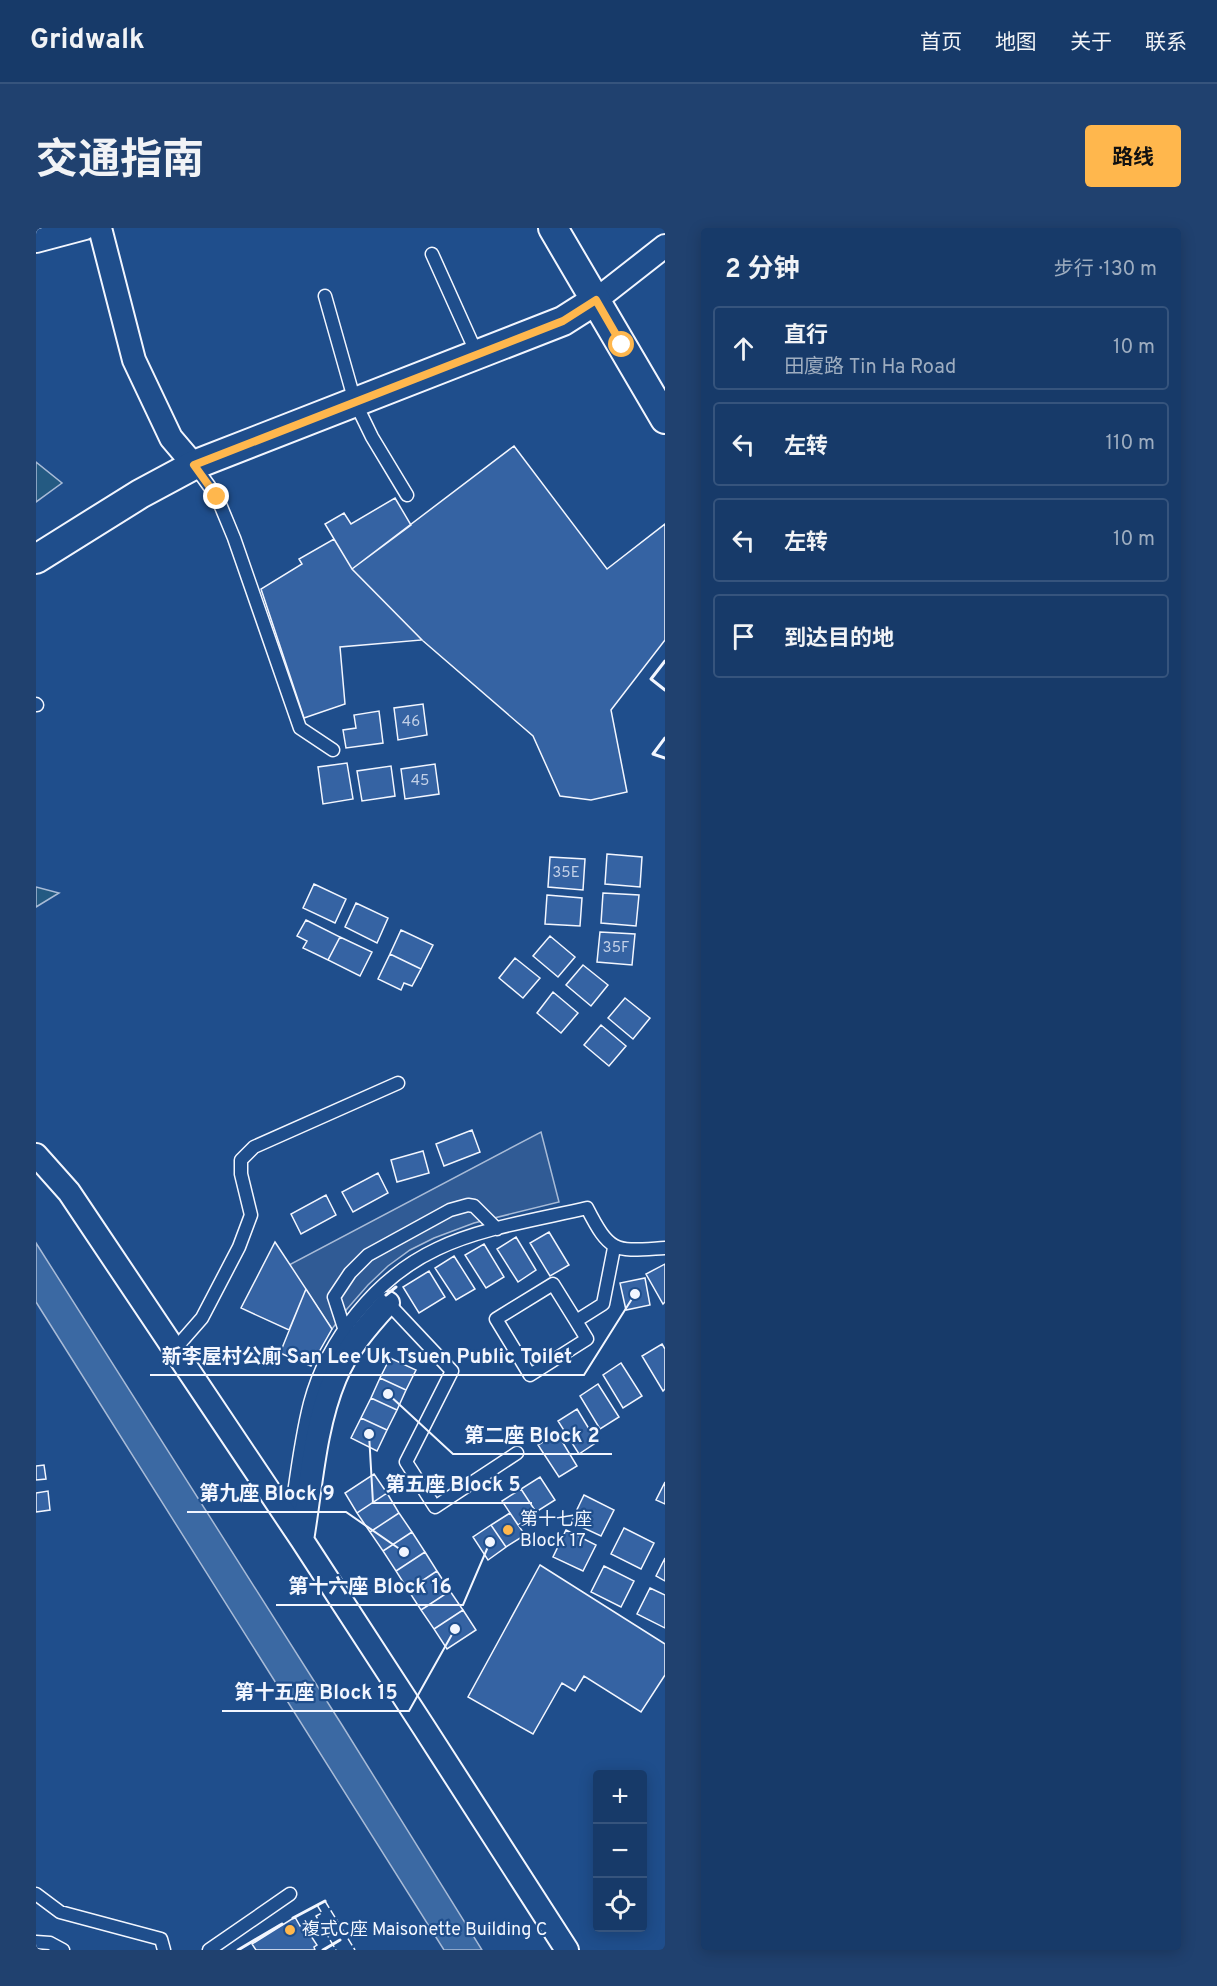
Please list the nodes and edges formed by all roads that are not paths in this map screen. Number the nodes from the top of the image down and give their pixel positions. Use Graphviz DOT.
graph roads {
  1 [pos="85,228"];
  2 [pos="100,228"];
  3 [pos="554,228"];
  4 [pos="36,241"];
  5 [pos="665,246"];
  6 [pos="432,254"];
  7 [pos="325,296"];
  8 [pos="596,300"];
  9 [pos="477,355"];
  10 [pos="355,402"];
  11 [pos="665,418"];
  12 [pos="194,465"];
  13 [pos="407,495"];
  14 [pos="36,559"];
  15 [pos="333,750"];
  16 [pos="398,1083"];
  17 [pos="36,1155"];
  18 [pos="497,1229"];
  19 [pos="614,1248"];
  20 [pos="665,1248"];
  21 [pos="388,1303"];
  22 [pos="576,1321"];
  23 [pos="345,1331"];
  24 [pos="174,1350"];
  25 [pos="517,1453"];
  26 [pos="296,1531"];
  27 [pos="36,1894"];
  28 [pos="290,1894"];
  29 [pos="36,1942"];
  30 [pos="63,1950"];
  31 [pos="164,1950"];
  32 [pos="209,1950"];
  33 [pos="567,1950"];
  1 -- 4 [label="street"];
  2 -- 12 [label="street"];
  3 -- 8 [label="street"];
  5 -- 8 [label="street"];
  6 -- 9 [label="lane"];
  7 -- 10 [label="lane"];
  8 -- 9 [label="street"];
  8 -- 11 [label="street"];
  9 -- 10 [label="street"];
  10 -- 12 [label="street"];
  10 -- 13 [label="lane"];
  12 -- 14 [label="street"];
  12 -- 15 [label="lane"];
  16 -- 24 [label="lane"];
  17 -- 24 [label="street"];
  18 -- 19 [label="lane"];
  18 -- 23 [label="lane"];
  18 -- 23 [label="lane"];
  19 -- 20 [label="lane"];
  19 -- 22 [label="lane"];
  21 -- 25 [label="lane"];
  21 -- 26 [label="street"];
  22 -- 22 [label="lane"];
  23 -- 26 [label="lane"];
  24 -- 26 [label="street"];
  26 -- 33 [label="street"];
  27 -- 31 [label="lane"];
  28 -- 32 [label="lane"];
  29 -- 30 [label="lane"];
}
